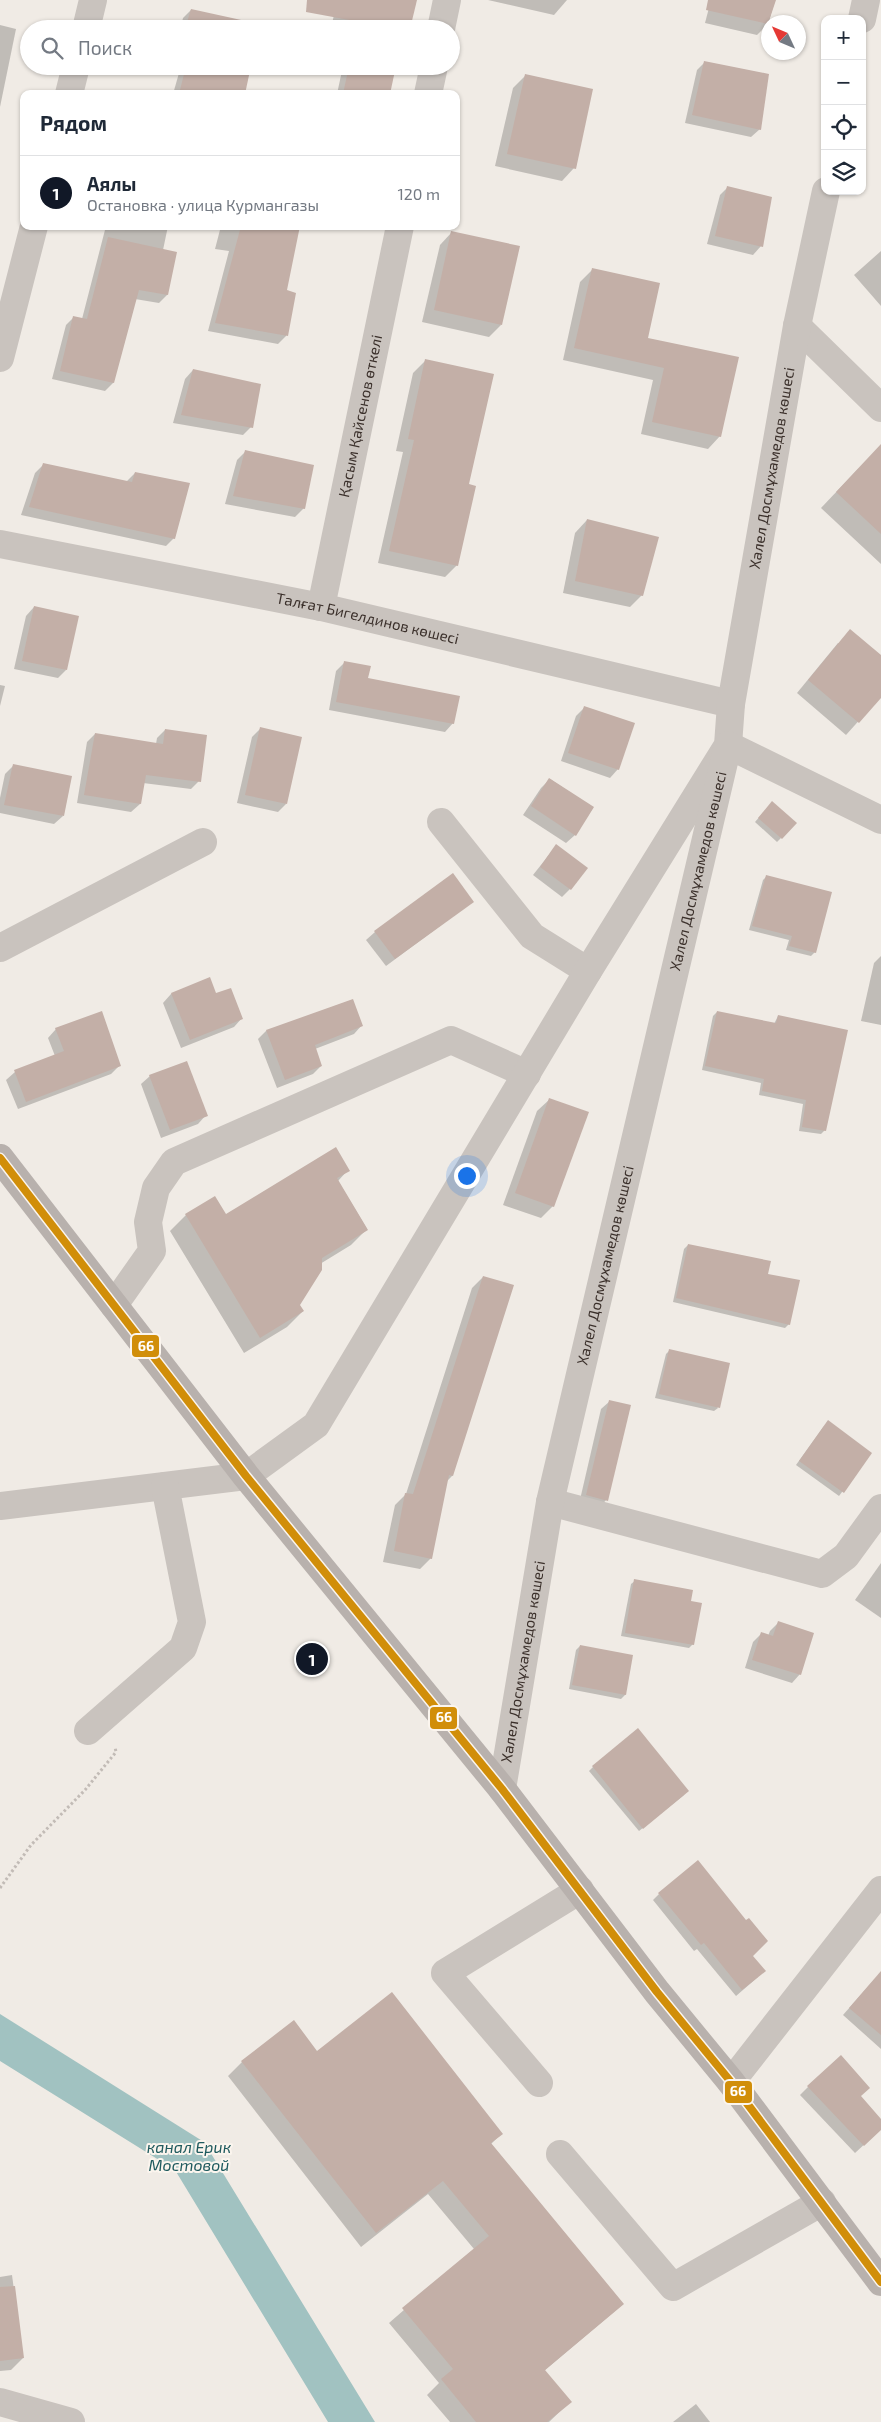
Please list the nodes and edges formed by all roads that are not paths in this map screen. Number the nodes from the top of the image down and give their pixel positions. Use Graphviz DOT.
graph roads {
  1 [pos="93,0"];
  2 [pos="447,0"];
  3 [pos="88,20"];
  4 [pos="443,20"];
  5 [pos="74,75"];
  6 [pos="432,75"];
  7 [pos="70,90"];
  8 [pos="429,90"];
  9 [pos="825,195"];
  10 [pos="33,230"];
  11 [pos="399,230"];
  12 [pos="797,326"];
  13 [pos="0,358"];
  14 [pos="881,408"];
  15 [pos="0,544"];
  16 [pos="321,607"];
  17 [pos="731,704"];
  18 [pos="728,746"];
  19 [pos="881,820"];
  20 [pos="441,822"];
  21 [pos="203,842"];
  22 [pos="0,948"];
  23 [pos="588,971"];
  24 [pos="527,1074"];
  25 [pos="0,1158"];
  26 [pos="114,1305"];
  27 [pos="246,1476"];
  28 [pos="166,1486"];
  29 [pos="550,1502"];
  30 [pos="0,1506"];
  31 [pos="881,1508"];
  32 [pos="88,1731"];
  33 [pos="502,1789"];
  34 [pos="580,1890"];
  35 [pos="881,1890"];
  36 [pos="731,2082"];
  37 [pos="539,2083"];
  38 [pos="560,2154"];
  39 [pos="822,2202"];
  40 [pos="881,2282"];
  41 [pos="0,2402"];
  42 [pos="71,2422"];
  1 -- 3 [label="street"];
  2 -- 4 [label="street"];
  5 -- 7 [label="street"];
  6 -- 8 [label="street"];
  9 -- 12 [label="street, Халел Досмұхамедов көшесі"];
  10 -- 13 [label="street"];
  11 -- 16 [label="street, Қасым Қайсенов өткелі"];
  12 -- 14 [label="street"];
  12 -- 17 [label="street, Халел Досмұхамедов көшесі"];
  15 -- 16 [label="street, Талғат Бигелдинов көшесі"];
  16 -- 17 [label="street, Талғат Бигелдинов көшесі"];
  17 -- 18 [label="street, Халел Досмұхамедов көшесі"];
  18 -- 19 [label="street"];
  18 -- 23 [label="street, Халел Досмұхамедов көшесі"];
  18 -- 29 [label="street, Халел Досмұхамедов көшесі"];
  20 -- 23 [label="street"];
  21 -- 22 [label="street"];
  23 -- 24 [label="street, Халел Досмұхамедов көшесі"];
  24 -- 26 [label="street"];
  24 -- 27 [label="street, Халел Досмұхамедов көшесі"];
  25 -- 26 [label="main road"];
  26 -- 27 [label="main road"];
  27 -- 28 [label="street"];
  27 -- 33 [label="main road"];
  28 -- 30 [label="street"];
  28 -- 32 [label="street"];
  29 -- 31 [label="street"];
  29 -- 33 [label="street, Халел Досмұхамедов көшесі"];
  33 -- 34 [label="main road"];
  34 -- 36 [label="main road"];
  34 -- 37 [label="street"];
  35 -- 36 [label="street"];
  36 -- 39 [label="main road"];
  38 -- 39 [label="street"];
  39 -- 40 [label="main road"];
  41 -- 42 [label="street"];
}
